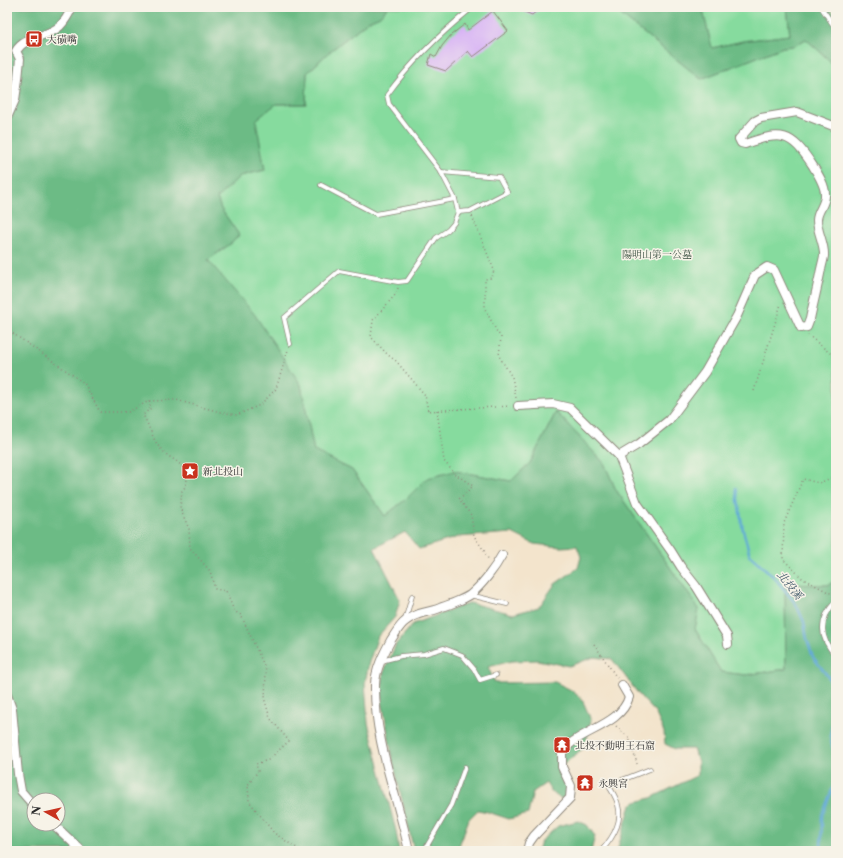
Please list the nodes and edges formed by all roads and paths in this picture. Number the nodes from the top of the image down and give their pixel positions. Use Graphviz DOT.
graph roads {
  1 [pos="72,7"];
  2 [pos="473,7"];
  3 [pos="821,7"];
  4 [pos="836,29"];
  5 [pos="7,118"];
  6 [pos="836,127"];
  7 [pos="441,172"];
  8 [pos="321,185"];
  9 [pos="455,199"];
  10 [pos="470,211"];
  11 [pos="458,212"];
  12 [pos="402,282"];
  13 [pos="785,292"];
  14 [pos="7,323"];
  15 [pos="800,328"];
  16 [pos="290,344"];
  17 [pos="836,358"];
  18 [pos="754,392"];
  19 [pos="149,401"];
  20 [pos="518,406"];
  21 [pos="437,410"];
  22 [pos="619,456"];
  23 [pos="836,476"];
  24 [pos="502,555"];
  25 [pos="492,570"];
  26 [pos="469,595"];
  27 [pos="412,596"];
  28 [pos="836,596"];
  29 [pos="836,601"];
  30 [pos="507,604"];
  31 [pos="405,621"];
  32 [pos="594,644"];
  33 [pos="728,644"];
  34 [pos="836,656"];
  35 [pos="381,661"];
  36 [pos="496,675"];
  37 [pos="622,685"];
  38 [pos="7,695"];
  39 [pos="611,720"];
  40 [pos="465,767"];
  41 [pos="650,769"];
  42 [pos="640,773"];
  43 [pos="26,796"];
  44 [pos="62,832"];
  45 [pos="82,851"];
  46 [pos="301,851"];
  47 [pos="408,851"];
  48 [pos="424,851"];
  49 [pos="527,851"];
  50 [pos="601,851"];
  1 -- 5 [label="street"];
  2 -- 7 [label="lane"];
  3 -- 4 [label="lane"];
  6 -- 15 [label="street"];
  7 -- 9 [label="lane"];
  7 -- 10 [label="lane"];
  8 -- 9 [label="lane"];
  9 -- 11 [label="lane"];
  10 -- 11 [label="lane"];
  10 -- 20 [label="path"];
  11 -- 12 [label="lane"];
  12 -- 16 [label="lane"];
  12 -- 21 [label="path"];
  13 -- 15 [label="street"];
  13 -- 18 [label="path"];
  13 -- 22 [label="street"];
  14 -- 19 [label="path"];
  15 -- 17 [label="path"];
  16 -- 19 [label="path"];
  19 -- 46 [label="path"];
  20 -- 21 [label="path"];
  20 -- 22 [label="street"];
  21 -- 25 [label="path"];
  22 -- 33 [label="street"];
  23 -- 28 [label="path"];
  24 -- 25 [label="street"];
  25 -- 26 [label="street"];
  26 -- 30 [label="lane"];
  26 -- 31 [label="street"];
  27 -- 31 [label="lane"];
  29 -- 34 [label="lane"];
  31 -- 35 [label="street"];
  32 -- 37 [label="path"];
  35 -- 36 [label="lane"];
  35 -- 47 [label="street"];
  37 -- 39 [label="street"];
  38 -- 43 [label="street"];
  39 -- 42 [label="path"];
  39 -- 49 [label="street"];
  40 -- 48 [label="lane"];
  41 -- 42 [label="lane"];
  42 -- 50 [label="lane"];
  44 -- 45 [label="street"];
}
